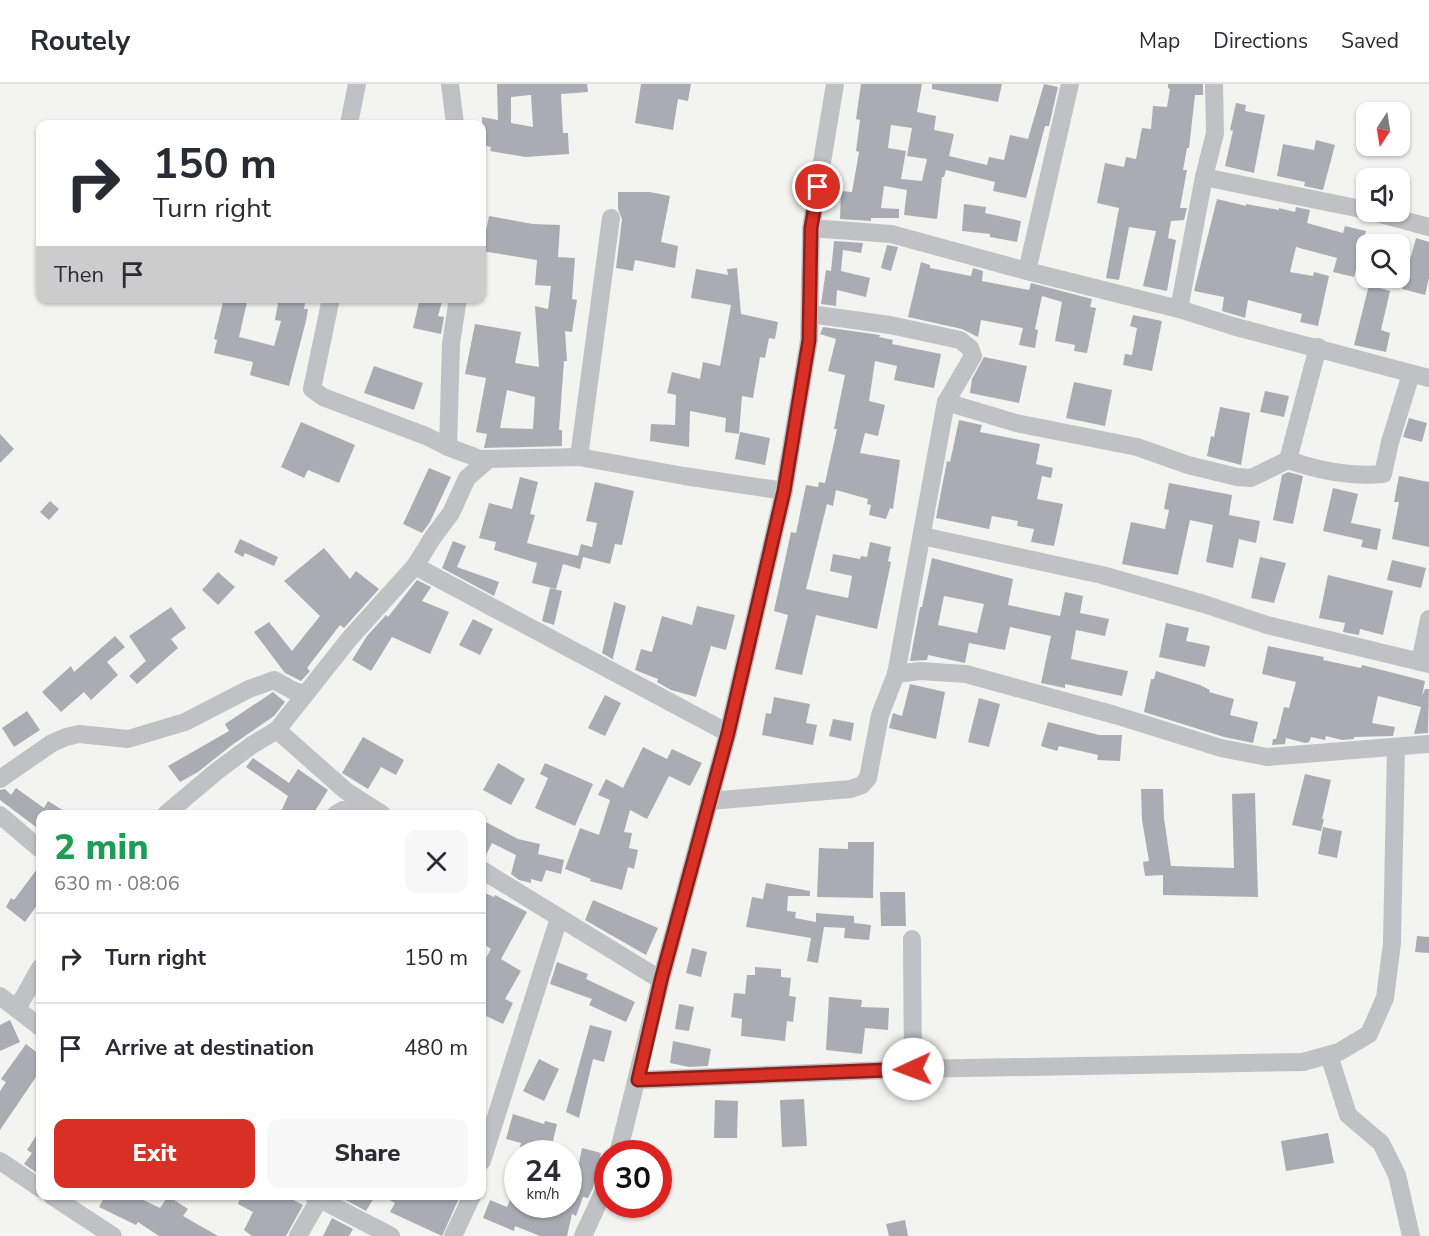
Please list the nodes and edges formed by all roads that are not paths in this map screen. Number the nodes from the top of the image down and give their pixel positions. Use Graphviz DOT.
graph roads {
  1 [pos="357,84"];
  2 [pos="450,84"];
  3 [pos="835,84"];
  4 [pos="1070,84"];
  5 [pos="1214,84"];
  6 [pos="350,120"];
  7 [pos="454,120"];
  8 [pos="1204,177"];
  9 [pos="1356,208"];
  10 [pos="611,218"];
  11 [pos="1410,222"];
  12 [pos="1429,227"];
  13 [pos="811,228"];
  14 [pos="1027,271"];
  15 [pos="330,303"];
  16 [pos="457,303"];
  17 [pos="1179,309"];
  18 [pos="810,314"];
  19 [pos="1317,347"];
  20 [pos="1420,376"];
  21 [pos="946,402"];
  22 [pos="447,447"];
  23 [pos="579,457"];
  24 [pos="489,459"];
  25 [pos="1287,460"];
  26 [pos="784,491"];
  27 [pos="922,536"];
  28 [pos="415,566"];
  29 [pos="1429,619"];
  30 [pos="1424,663"];
  31 [pos="896,674"];
  32 [pos="305,694"];
  33 [pos="277,730"];
  34 [pos="728,733"];
  35 [pos="1429,744"];
  36 [pos="1396,747"];
  37 [pos="0,779"];
  38 [pos="346,790"];
  39 [pos="710,801"];
  40 [pos="171,810"];
  41 [pos="341,810"];
  42 [pos="375,810"];
  43 [pos="0,815"];
  44 [pos="36,846"];
  45 [pos="486,872"];
  46 [pos="559,918"];
  47 [pos="912,939"];
  48 [pos="36,975"];
  49 [pos="661,980"];
  50 [pos="0,996"];
  51 [pos="17,1010"];
  52 [pos="36,1024"];
  53 [pos="1329,1055"];
  54 [pos="913,1069"];
  55 [pos="638,1080"];
  56 [pos="486,1133"];
  57 [pos="622,1140"];
  58 [pos="0,1161"];
  59 [pos="36,1185"];
  60 [pos="57,1200"];
  61 [pos="316,1200"];
  62 [pos="325,1200"];
  63 [pos="470,1200"];
  64 [pos="594,1212"];
  65 [pos="113,1236"];
  66 [pos="298,1236"];
  67 [pos="391,1236"];
  68 [pos="453,1236"];
  69 [pos="583,1236"];
  70 [pos="1411,1236"];
  1 -- 6 [label="street"];
  2 -- 7 [label="street"];
  3 -- 13 [label="street"];
  4 -- 14 [label="street"];
  5 -- 8 [label="street"];
  8 -- 9 [label="street"];
  8 -- 17 [label="street"];
  10 -- 23 [label="street"];
  11 -- 12 [label="street"];
  13 -- 14 [label="street"];
  13 -- 18 [label="street"];
  14 -- 17 [label="street"];
  15 -- 22 [label="street"];
  16 -- 22 [label="street"];
  17 -- 19 [label="street"];
  18 -- 21 [label="street"];
  18 -- 26 [label="street"];
  19 -- 20 [label="street"];
  19 -- 25 [label="street"];
  20 -- 25 [label="street"];
  21 -- 25 [label="street"];
  21 -- 27 [label="street"];
  22 -- 24 [label="street"];
  23 -- 24 [label="street"];
  23 -- 26 [label="street"];
  24 -- 28 [label="street"];
  26 -- 34 [label="street"];
  27 -- 30 [label="street"];
  27 -- 31 [label="street"];
  28 -- 32 [label="street"];
  28 -- 34 [label="street"];
  29 -- 30 [label="street"];
  31 -- 36 [label="street"];
  31 -- 39 [label="street"];
  32 -- 33 [label="street"];
  32 -- 37 [label="street"];
  33 -- 38 [label="street"];
  33 -- 40 [label="street"];
  34 -- 39 [label="street"];
  35 -- 36 [label="street"];
  36 -- 53 [label="street"];
  38 -- 41 [label="street"];
  38 -- 42 [label="street"];
  39 -- 49 [label="street"];
  43 -- 44 [label="street"];
  45 -- 46 [label="street"];
  46 -- 49 [label="street"];
  46 -- 56 [label="street"];
  47 -- 54 [label="street"];
  48 -- 51 [label="street"];
  49 -- 55 [label="street"];
  50 -- 51 [label="street"];
  51 -- 52 [label="street"];
  53 -- 54 [label="street"];
  53 -- 70 [label="street"];
  54 -- 55 [label="street"];
  55 -- 57 [label="street"];
  58 -- 59 [label="street"];
  60 -- 65 [label="street"];
  61 -- 66 [label="street"];
  62 -- 67 [label="street"];
  63 -- 68 [label="street"];
  64 -- 69 [label="street"];
}
